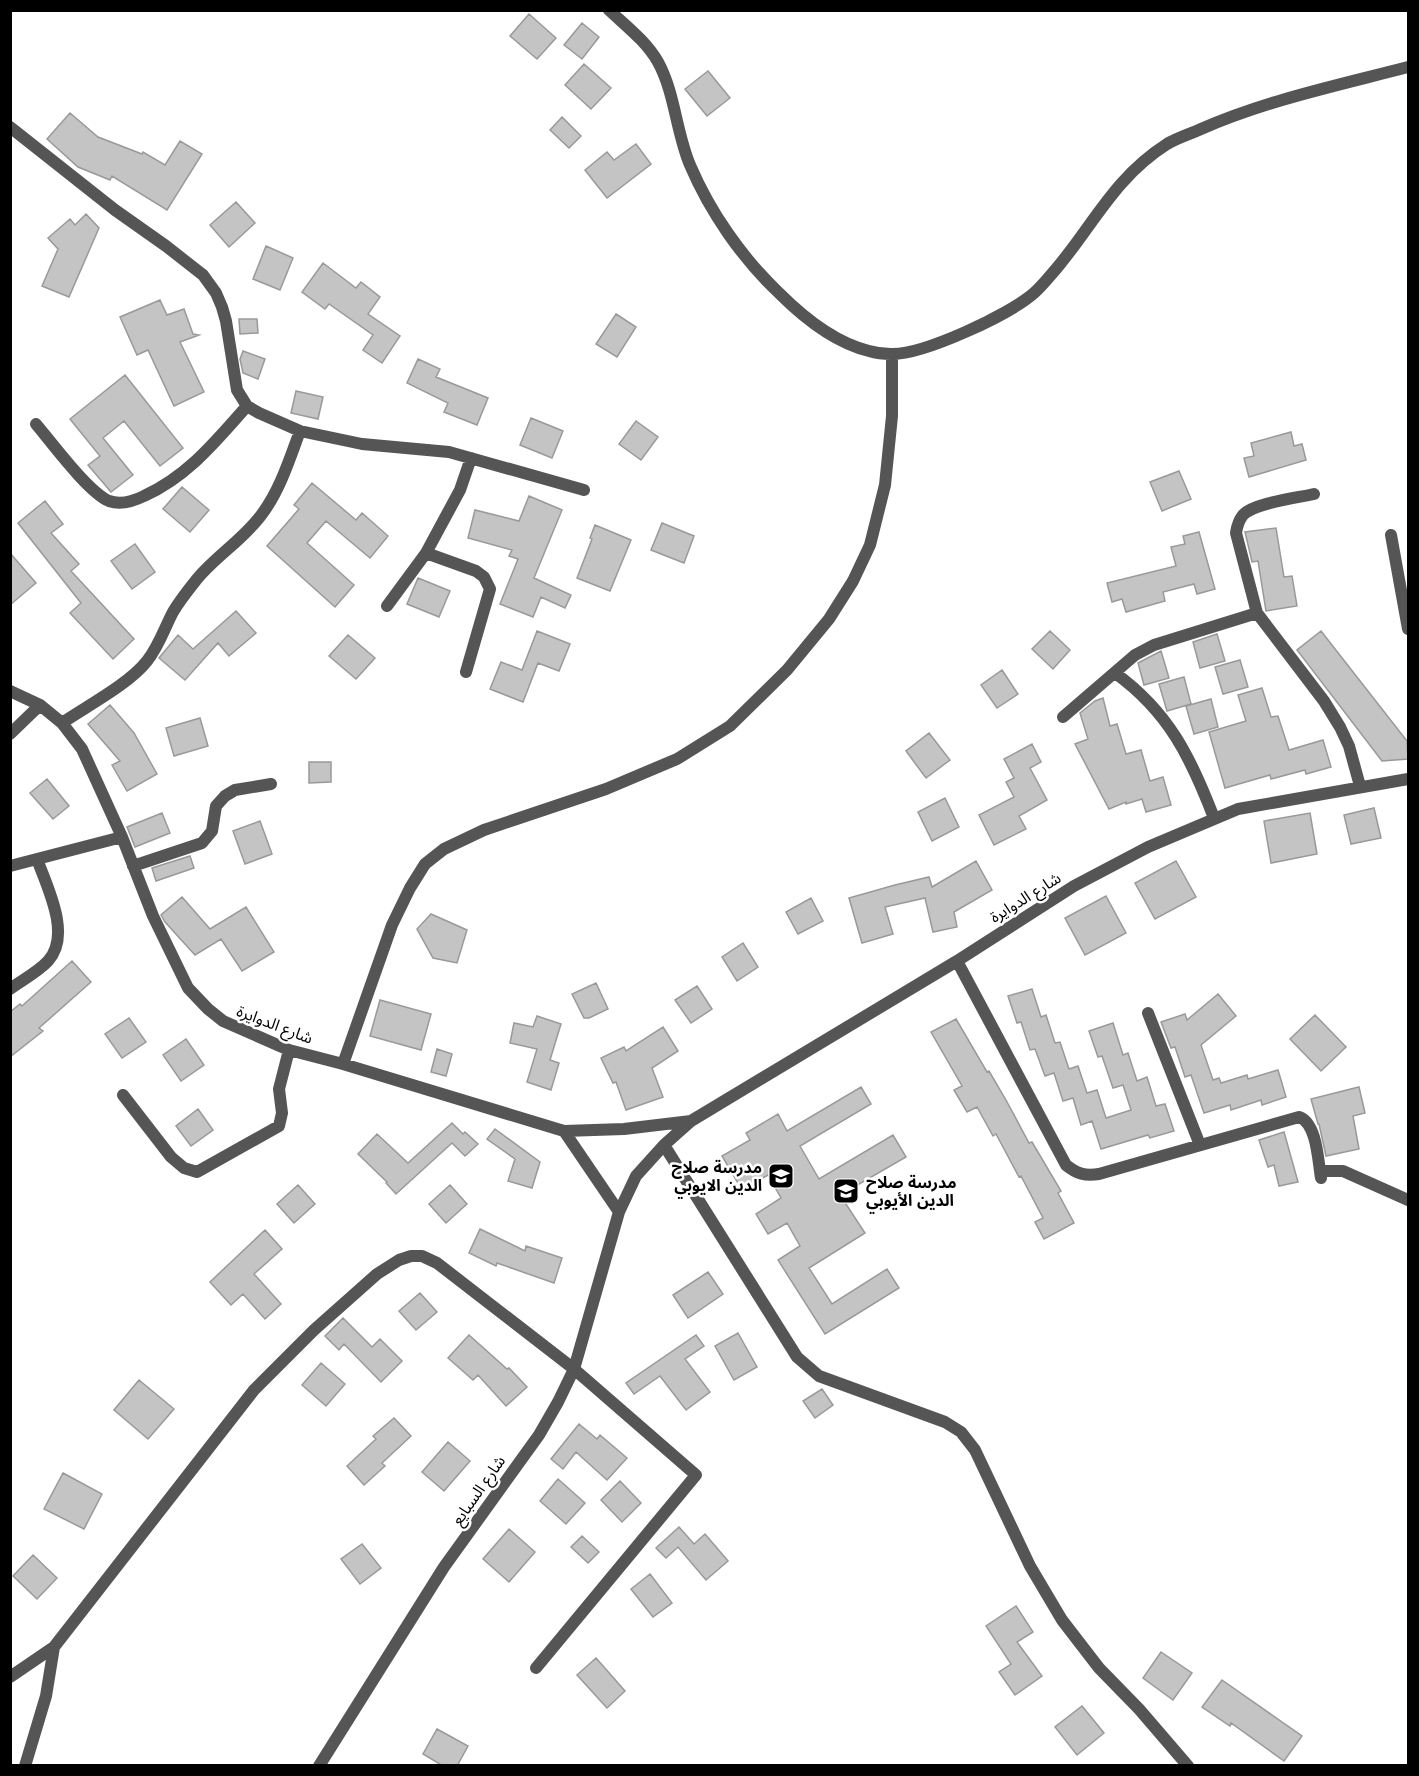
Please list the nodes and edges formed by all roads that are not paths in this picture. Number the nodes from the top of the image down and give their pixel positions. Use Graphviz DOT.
graph roads {
  1 [pos="609,10"];
  2 [pos="1408,67"];
  3 [pos="10,127"];
  4 [pos="892,355"];
  5 [pos="247,406"];
  6 [pos="36,424"];
  7 [pos="300,431"];
  8 [pos="471,458"];
  9 [pos="584,490"];
  10 [pos="1314,494"];
  11 [pos="1390,535"];
  12 [pos="426,553"];
  13 [pos="387,606"];
  14 [pos="1257,613"];
  15 [pos="1408,629"];
  16 [pos="466,672"];
  17 [pos="1115,673"];
  18 [pos="10,691"];
  19 [pos="40,705"];
  20 [pos="1063,717"];
  21 [pos="62,723"];
  22 [pos="10,734"];
  23 [pos="1408,779"];
  24 [pos="271,784"];
  25 [pos="1360,786"];
  26 [pos="1214,818"];
  27 [pos="122,837"];
  28 [pos="37,859"];
  29 [pos="10,866"];
  30 [pos="133,866"];
  31 [pos="957,961"];
  32 [pos="10,988"];
  33 [pos="1148,1013"];
  34 [pos="289,1050"];
  35 [pos="343,1064"];
  36 [pos="123,1095"];
  37 [pos="691,1121"];
  38 [pos="564,1131"];
  39 [pos="664,1145"];
  40 [pos="1200,1145"];
  41 [pos="1408,1200"];
  42 [pos="619,1212"];
  43 [pos="574,1370"];
  44 [pos="54,1647"];
  45 [pos="536,1668"];
  46 [pos="10,1677"];
  47 [pos="25,1766"];
  48 [pos="319,1766"];
  49 [pos="1188,1766"];
  1 -- 4 [label="street"];
  2 -- 4 [label="street"];
  3 -- 5 [label="street"];
  4 -- 35 [label="street"];
  5 -- 6 [label="street"];
  5 -- 7 [label="street"];
  7 -- 8 [label="street"];
  7 -- 21 [label="street"];
  8 -- 9 [label="street"];
  8 -- 12 [label="street"];
  10 -- 14 [label="street"];
  11 -- 15 [label="street"];
  12 -- 13 [label="street"];
  12 -- 16 [label="street"];
  14 -- 17 [label="street"];
  14 -- 25 [label="street"];
  17 -- 20 [label="street"];
  17 -- 26 [label="street"];
  18 -- 19 [label="street, شارع الدوايرة"];
  19 -- 21 [label="street, شارع الدوايرة"];
  19 -- 22 [label="street"];
  21 -- 27 [label="street, شارع الدوايرة"];
  23 -- 25 [label="street, شارع الدوايرة"];
  24 -- 30 [label="street"];
  25 -- 26 [label="street, شارع الدوايرة"];
  26 -- 31 [label="street, شارع الدوايرة"];
  27 -- 28 [label="street"];
  27 -- 30 [label="street, شارع الدوايرة"];
  28 -- 29 [label="street"];
  28 -- 32 [label="street"];
  30 -- 34 [label="street, شارع الدوايرة"];
  31 -- 37 [label="street, شارع الدوايرة"];
  31 -- 40 [label="street"];
  33 -- 40 [label="street"];
  34 -- 35 [label="street, شارع الدوايرة"];
  34 -- 36 [label="street"];
  35 -- 38 [label="street, شارع الدوايرة"];
  37 -- 38 [label="street, شارع الدوايرة"];
  37 -- 39 [label="street, شارع السبايع"];
  38 -- 42 [label="street"];
  39 -- 42 [label="street, شارع السبايع"];
  39 -- 49 [label="street"];
  40 -- 41 [label="street"];
  42 -- 43 [label="street, شارع السبايع"];
  43 -- 44 [label="street"];
  43 -- 45 [label="street"];
  43 -- 48 [label="street, شارع السبايع"];
  44 -- 46 [label="street"];
  44 -- 47 [label="street"];
}
